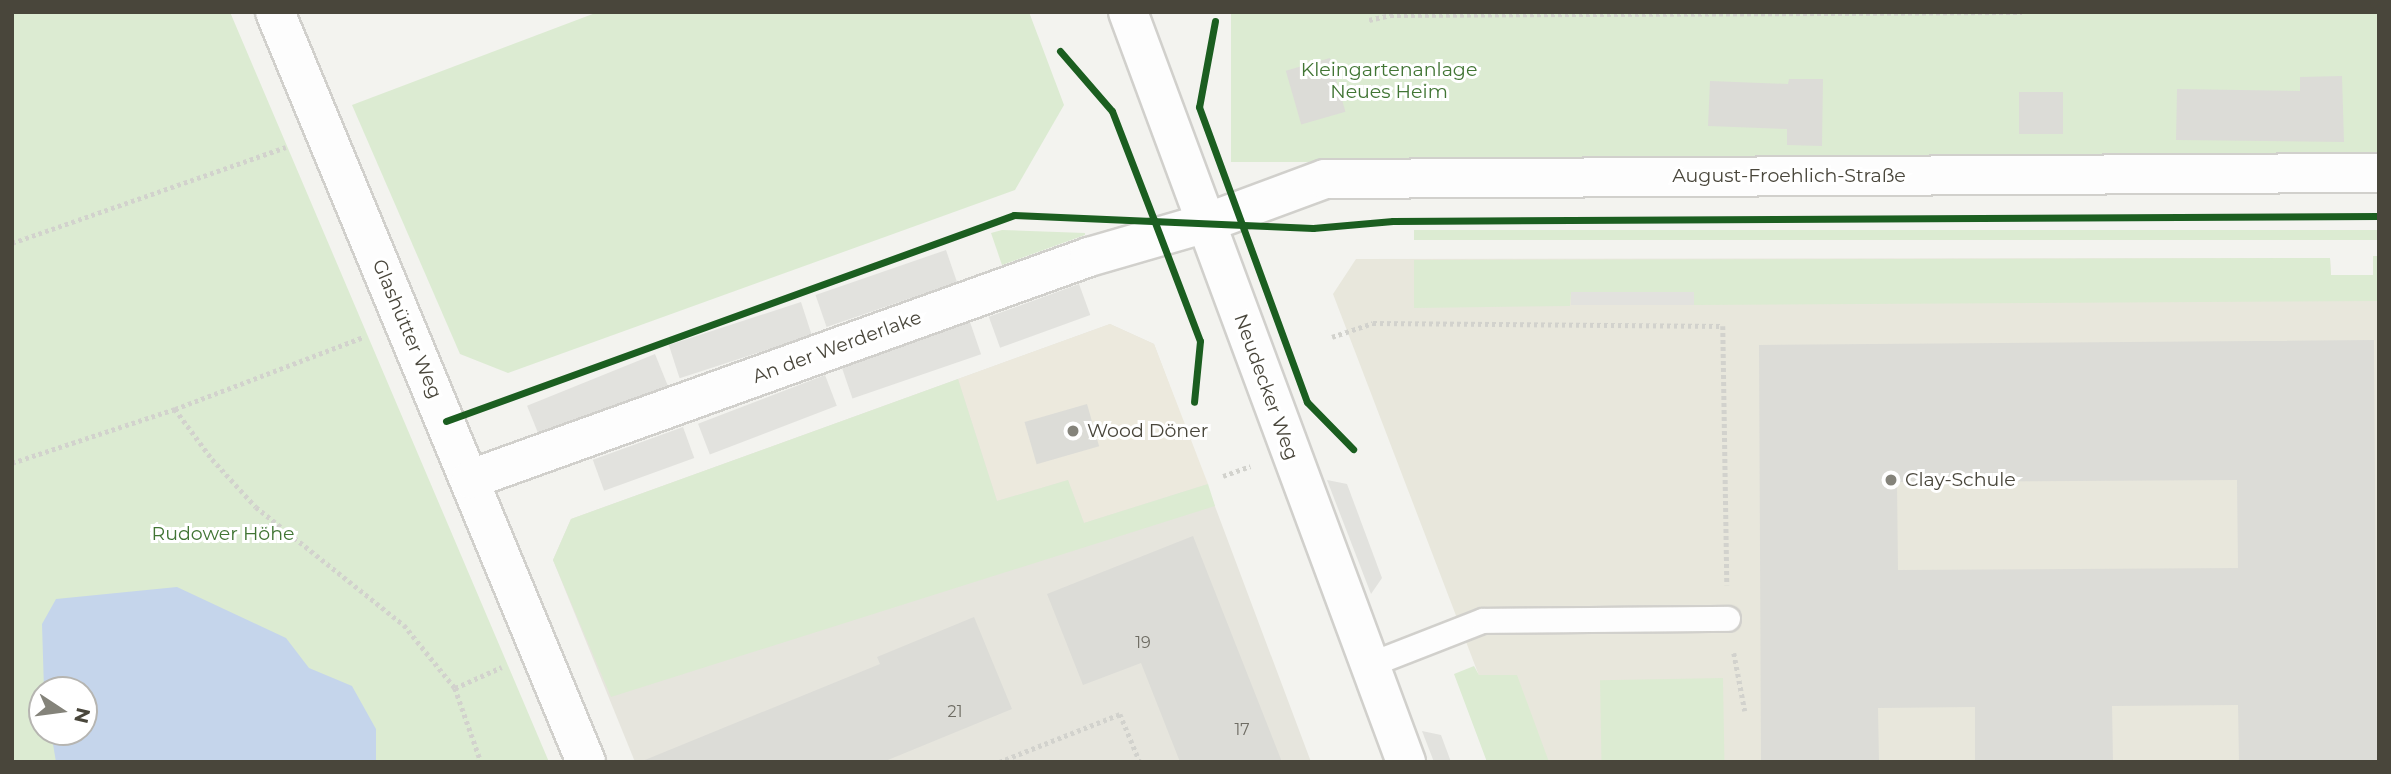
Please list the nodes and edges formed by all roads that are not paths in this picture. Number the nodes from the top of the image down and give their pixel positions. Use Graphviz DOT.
graph roads {
  1 [pos="275,12"];
  2 [pos="1128,12"];
  3 [pos="2379,173"];
  4 [pos="1206,223"];
  5 [pos="471,479"];
  6 [pos="1728,619"];
  7 [pos="1370,665"];
  8 [pos="586,762"];
  9 [pos="1406,762"];
  1 -- 5 [label="street, Glashütter Weg"];
  2 -- 4 [label="street, Neudecker Weg"];
  3 -- 4 [label="street, August-Froehlich-Straße"];
  4 -- 5 [label="street, An der Werderlake"];
  4 -- 7 [label="street, Neudecker Weg"];
  5 -- 8 [label="street, Glashütter Weg"];
  6 -- 7 [label="lane"];
  7 -- 9 [label="street, Neudecker Weg"];
}
